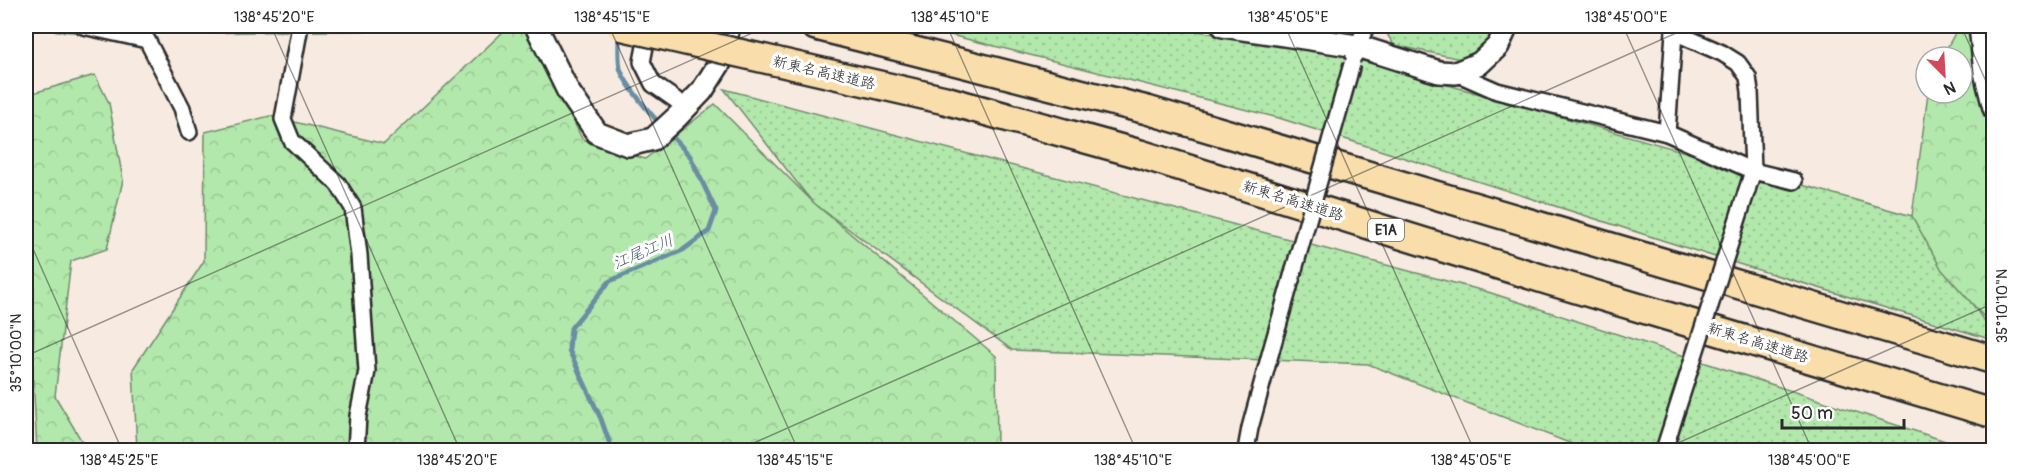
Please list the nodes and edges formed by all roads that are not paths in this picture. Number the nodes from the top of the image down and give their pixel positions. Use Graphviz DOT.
graph roads {
  1 [pos="83,26"];
  2 [pos="300,26"];
  3 [pos="536,26"];
  4 [pos="620,26"];
  5 [pos="649,26"];
  6 [pos="729,26"];
  7 [pos="816,26"];
  8 [pos="1223,26"];
  9 [pos="1366,26"];
  10 [pos="1508,26"];
  11 [pos="1980,26"];
  12 [pos="1675,29"];
  13 [pos="1354,55"];
  14 [pos="1456,73"];
  15 [pos="686,107"];
  16 [pos="1994,108"];
  17 [pos="189,132"];
  18 [pos="1667,133"];
  19 [pos="1753,171"];
  20 [pos="1794,180"];
  21 [pos="1994,360"];
  22 [pos="1994,414"];
  23 [pos="356,450"];
  24 [pos="1246,450"];
  25 [pos="1664,450"];
  1 -- 17 [label="street"];
  2 -- 23 [label="street"];
  3 -- 15 [label="street"];
  4 -- 22 [label="highway, 新東名高速道路 / E1A, bridge"];
  5 -- 15 [label="street"];
  6 -- 15 [label="street"];
  7 -- 21 [label="highway"];
  8 -- 13 [label="street"];
  9 -- 13 [label="street"];
  10 -- 14 [label="street"];
  11 -- 16 [label="street"];
  12 -- 18 [label="street"];
  12 -- 19 [label="street"];
  13 -- 14 [label="street"];
  13 -- 24 [label="street, bridge"];
  14 -- 18 [label="street"];
  18 -- 19 [label="street"];
  19 -- 20 [label="street"];
  19 -- 25 [label="street, bridge"];
}
